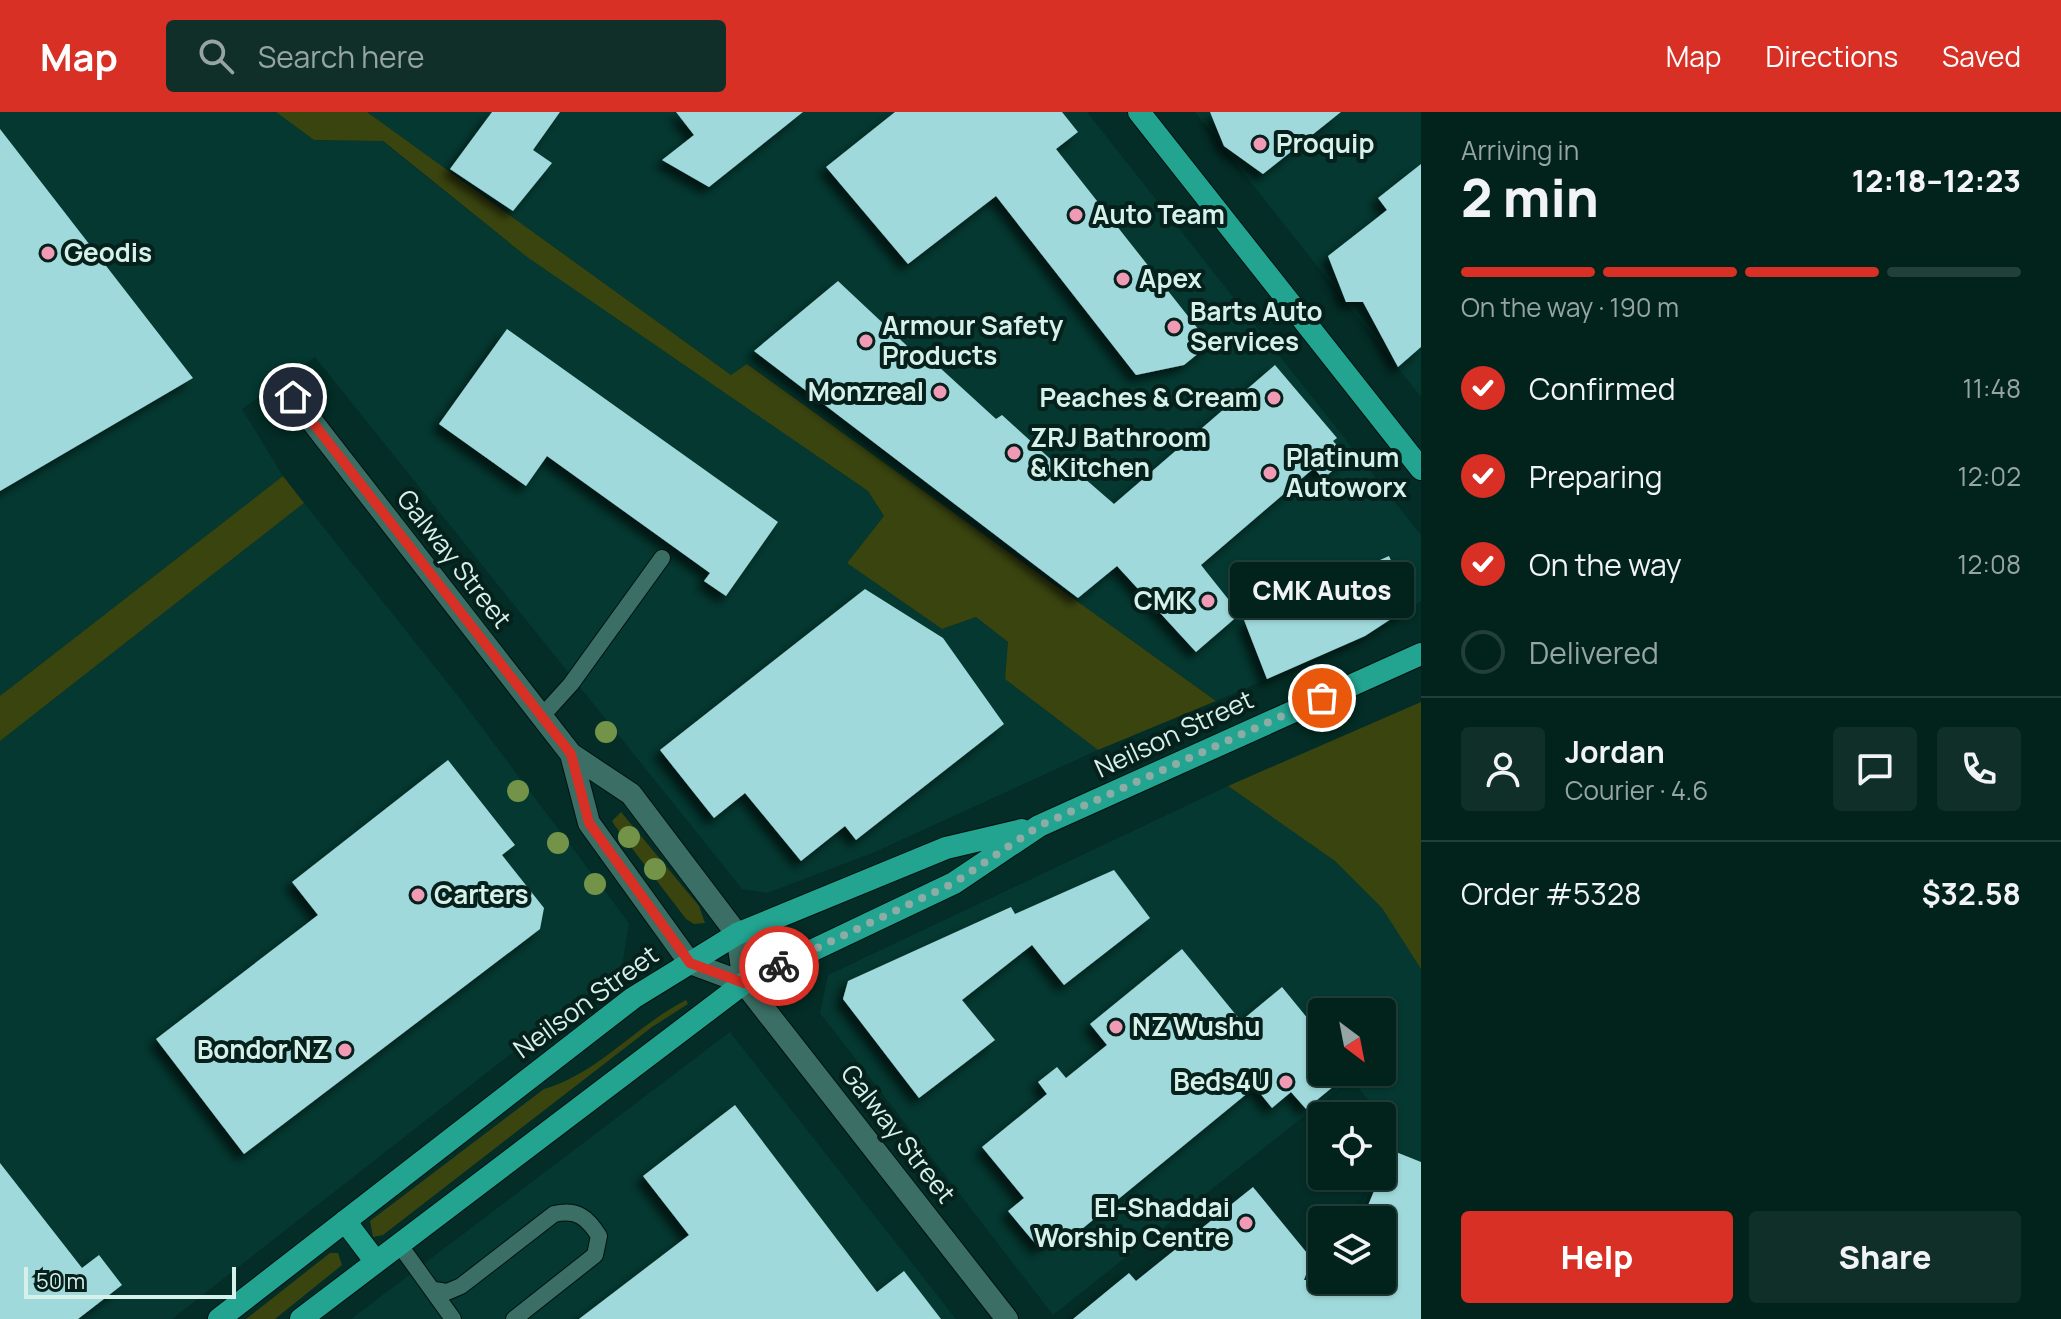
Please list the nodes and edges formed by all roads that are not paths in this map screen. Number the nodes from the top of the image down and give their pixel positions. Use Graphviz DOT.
graph roads {
  1 [pos="1139,112"];
  2 [pos="293,397"];
  3 [pos="1421,469"];
  4 [pos="662,558"];
  5 [pos="1421,654"];
  6 [pos="542,716"];
  7 [pos="571,754"];
  8 [pos="1039,826"];
  9 [pos="737,934"];
  10 [pos="690,963"];
  11 [pos="744,983"];
  12 [pos="345,1221"];
  13 [pos="399,1244"];
  14 [pos="376,1262"];
  15 [pos="434,1290"];
  16 [pos="219,1319"];
  17 [pos="301,1319"];
  18 [pos="453,1319"];
  19 [pos="514,1319"];
  20 [pos="1007,1319"];
  1 -- 3 [label="main road"];
  2 -- 6 [label="street, Galway Street"];
  4 -- 6 [label="lane"];
  5 -- 8 [label="main road, Neilson Street"];
  6 -- 7 [label="street, Galway Street"];
  7 -- 9 [label="street, Galway Street"];
  7 -- 10 [label="street, Galway Street"];
  8 -- 9 [label="main road, Neilson Street"];
  8 -- 11 [label="main road, Neilson Street"];
  9 -- 10 [label="main road, Neilson Street"];
  9 -- 11 [label="street, Galway Street"];
  10 -- 11 [label="street"];
  10 -- 12 [label="main road, Neilson Street"];
  11 -- 13 [label="main road, Neilson Street"];
  11 -- 20 [label="street, Galway Street"];
  12 -- 14 [label="main road"];
  12 -- 16 [label="main road, Neilson Street"];
  13 -- 14 [label="main road, Neilson Street"];
  13 -- 15 [label="lane"];
  14 -- 17 [label="main road, Neilson Street"];
  15 -- 18 [label="lane"];
  15 -- 19 [label="lane"];
}
